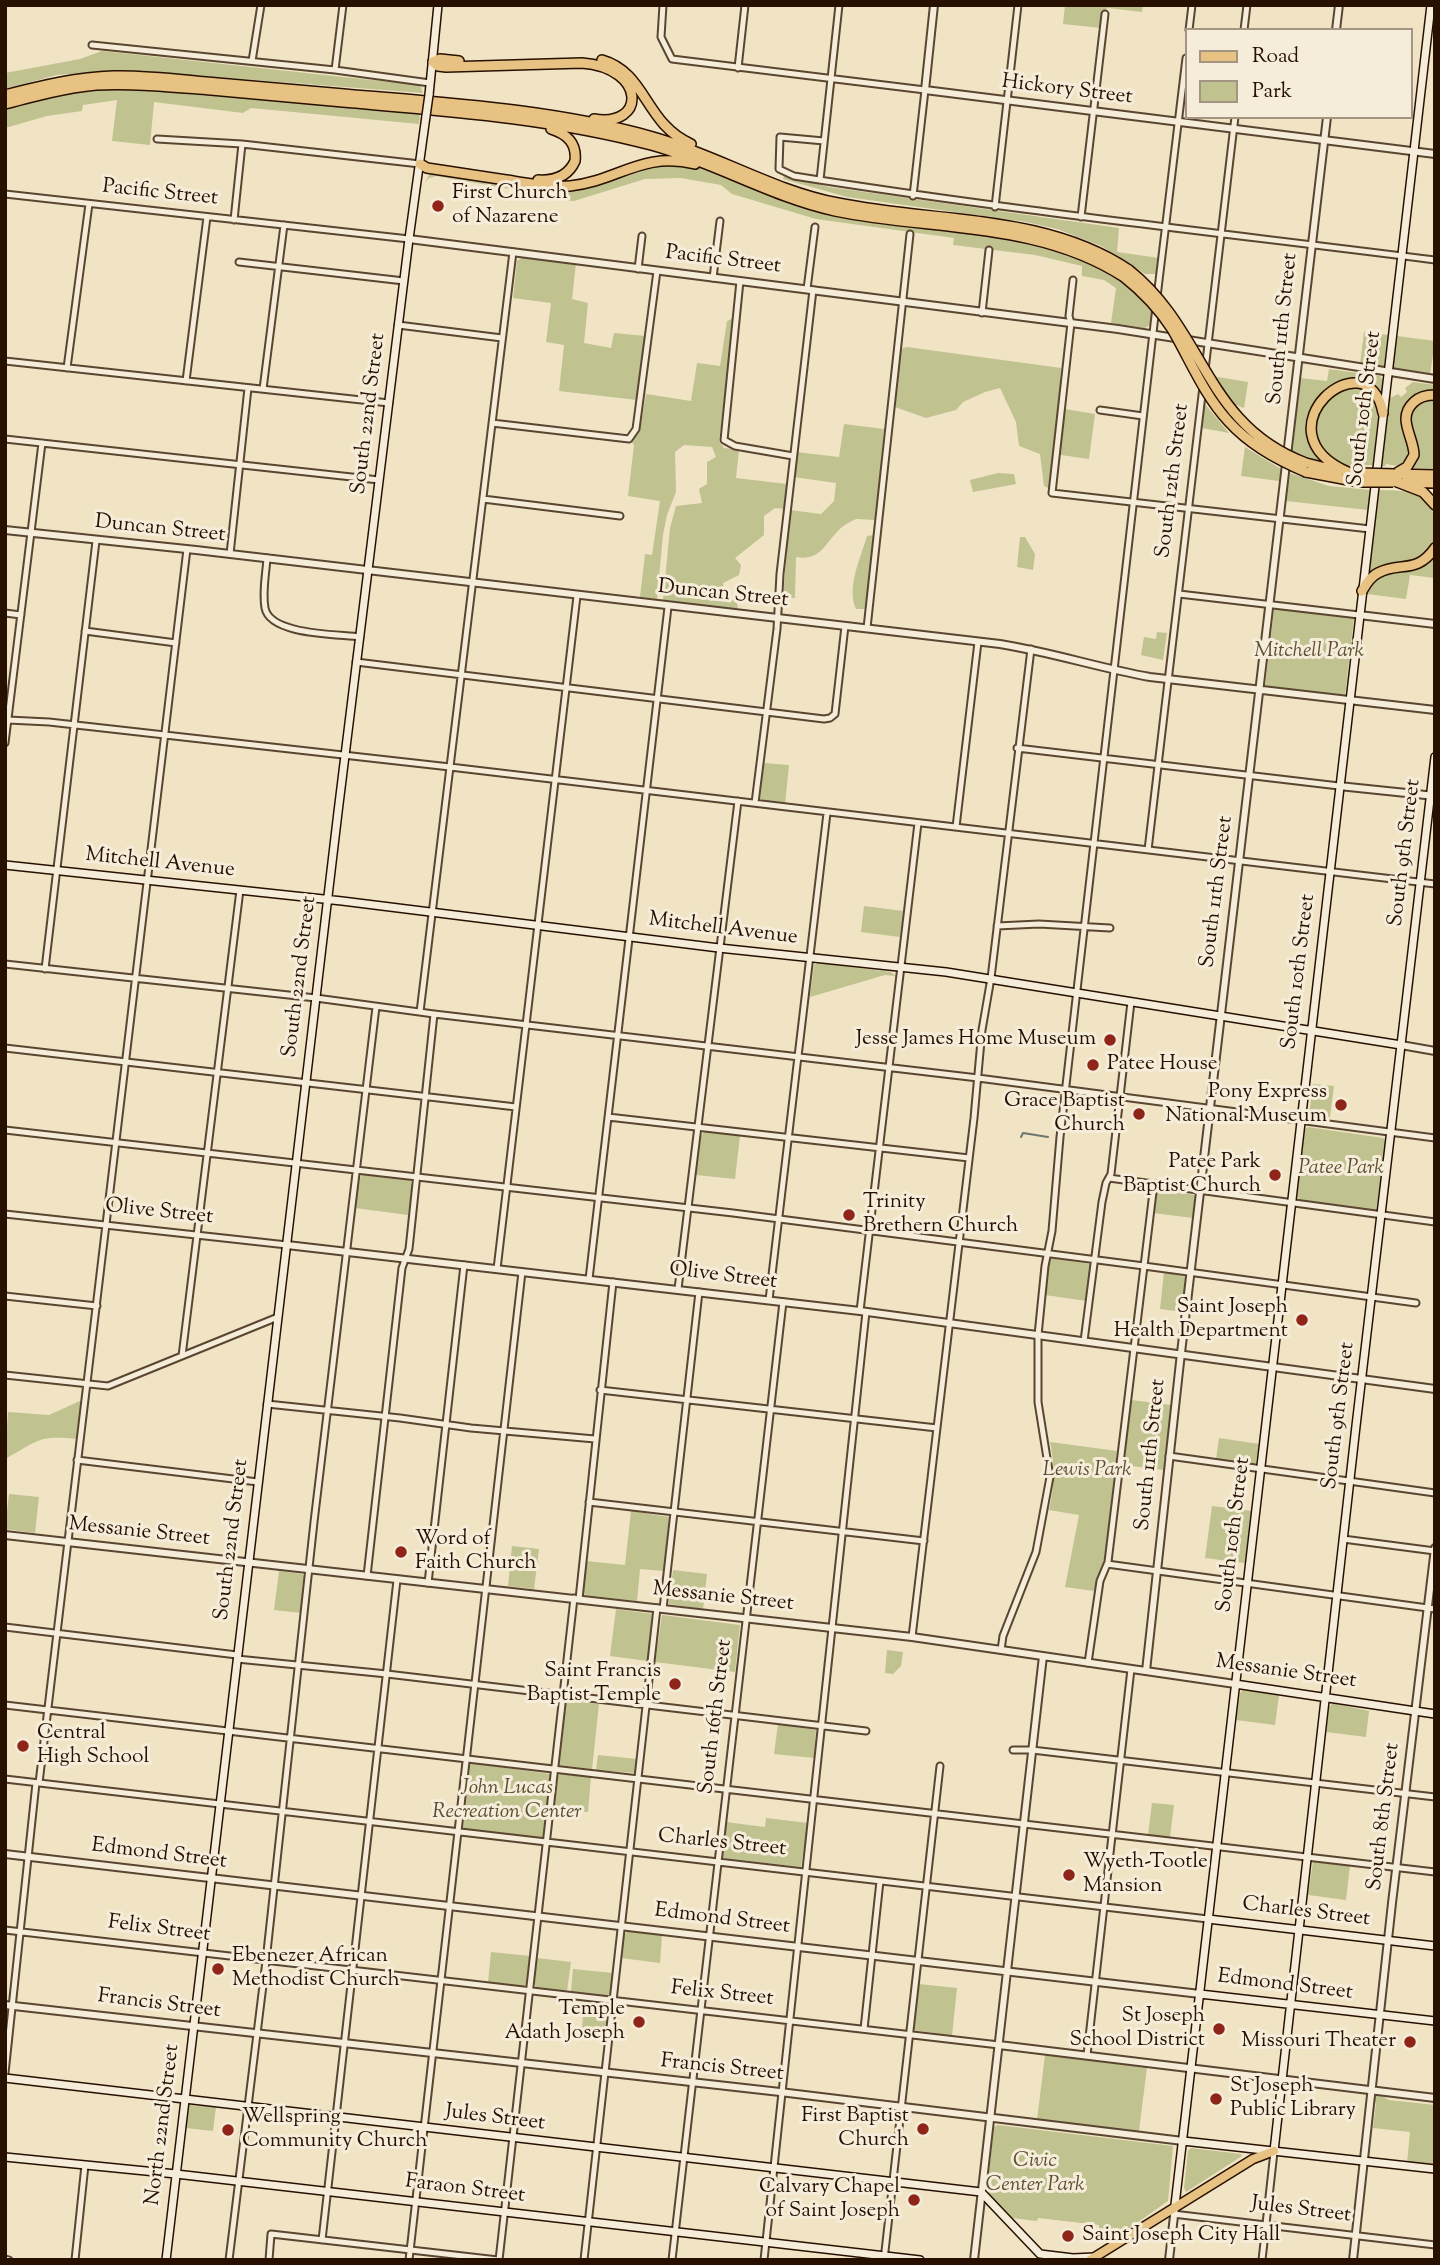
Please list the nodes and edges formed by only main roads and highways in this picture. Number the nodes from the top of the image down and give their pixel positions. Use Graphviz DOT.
graph roads {
  1 [pos="438,5"];
  2 [pos="1431,5"];
  3 [pos="433,62"];
  4 [pos="5,95"];
  5 [pos="5,104"];
  6 [pos="491,108"];
  7 [pos="477,114"];
  8 [pos="712,156"];
  9 [pos="421,164"];
  10 [pos="747,181"];
  11 [pos="1127,273"];
  12 [pos="1435,395"];
  13 [pos="1383,413"];
  14 [pos="1306,467"];
  15 [pos="1349,472"];
  16 [pos="1435,475"];
  17 [pos="1359,477"];
  18 [pos="1395,480"];
  19 [pos="1435,483"];
  20 [pos="1435,505"];
  21 [pos="1435,548"];
  22 [pos="1363,590"];
  23 [pos="1435,757"];
  24 [pos="1433,796"];
  25 [pos="5,865"];
  26 [pos="328,900"];
  27 [pos="1311,1030"];
  28 [pos="1401,1045"];
  29 [pos="1235,1684"];
  30 [pos="1324,1696"];
  31 [pos="1435,1714"];
  32 [pos="1209,1919"];
  33 [pos="1299,1931"];
  34 [pos="1435,1946"];
  35 [pos="203,1953"];
  36 [pos="1200,1994"];
  37 [pos="1291,2005"];
  38 [pos="1435,2021"];
  39 [pos="5,2078"];
  40 [pos="184,2099"];
  41 [pos="1183,2141"];
  42 [pos="1274,2151"];
  43 [pos="5,2157"];
  44 [pos="1435,2169"];
  45 [pos="176,2174"];
  46 [pos="1175,2210"];
  47 [pos="885,2258"];
  48 [pos="1092,2258"];
  49 [pos="902,2259"];
  50 [pos="166,2260"];
  51 [pos="920,2260"];
  1 -- 3 [label="main road, South 22nd Street"];
  2 -- 13 [label="main road, South 10th Street"];
  3 -- 6 [label="highway"];
  3 -- 8 [label="highway"];
  3 -- 9 [label="main road, South 22nd Street, bridge"];
  4 -- 6 [label="highway"];
  5 -- 7 [label="highway"];
  6 -- 8 [label="highway"];
  7 -- 9 [label="highway"];
  7 -- 10 [label="highway"];
  8 -- 11 [label="highway"];
  9 -- 10 [label="highway"];
  9 -- 26 [label="main road, South 22nd Street"];
  10 -- 11 [label="highway"];
  11 -- 14 [label="highway, bridge"];
  12 -- 18 [label="highway"];
  13 -- 15 [label="highway"];
  13 -- 22 [label="main road, South 10th Street"];
  14 -- 15 [label="highway"];
  14 -- 17 [label="highway"];
  15 -- 17 [label="highway"];
  16 -- 18 [label="highway"];
  17 -- 18 [label="highway, bridge"];
  18 -- 19 [label="highway"];
  18 -- 20 [label="highway"];
  21 -- 22 [label="highway"];
  22 -- 27 [label="main road, South 10th Street"];
  23 -- 24 [label="main road, South 9th Street"];
  24 -- 28 [label="main road, South 9th Street"];
  25 -- 26 [label="main road, Mitchell Avenue"];
  26 -- 27 [label="main road, Mitchell Avenue"];
  26 -- 35 [label="main road, South 22nd Street"];
  27 -- 28 [label="main road, Mitchell Avenue"];
  27 -- 29 [label="main road, South 10th Street"];
  28 -- 30 [label="main road, South 9th Street"];
  29 -- 30 [label="main road, Messanie Street"];
  29 -- 32 [label="main road, South 10th Street"];
  30 -- 31 [label="main road, Messanie Street"];
  30 -- 33 [label="main road, South 9th Street"];
  32 -- 33 [label="main road, Charles Street"];
  32 -- 36 [label="main road, South 10th Street"];
  33 -- 34 [label="main road, Charles Street"];
  33 -- 37 [label="main road, South 9th Street"];
  35 -- 40 [label="main road, North 22nd Street"];
  36 -- 37 [label="main road, Edmond Street"];
  36 -- 41 [label="main road, South 10th Street"];
  37 -- 38 [label="main road, Edmond Street"];
  37 -- 42 [label="main road, South 9th Street"];
  39 -- 40 [label="main road, Jules Street"];
  40 -- 45 [label="main road, North 22nd Street"];
  40 -- 48 [label="main road, Jules Street"];
  41 -- 42 [label="main road, Francis Street"];
  41 -- 46 [label="main road, South 10th Street"];
  42 -- 44 [label="main road, Francis Street"];
  42 -- 46 [label="main road"];
  43 -- 45 [label="main road, Faraon Street"];
  45 -- 47 [label="main road, Faraon Street"];
  45 -- 50 [label="main road, North 22nd Street"];
  46 -- 48 [label="main road"];
  47 -- 49 [label="main road, Faraon Street"];
  49 -- 51 [label="main road, Faraon Street"];
}
